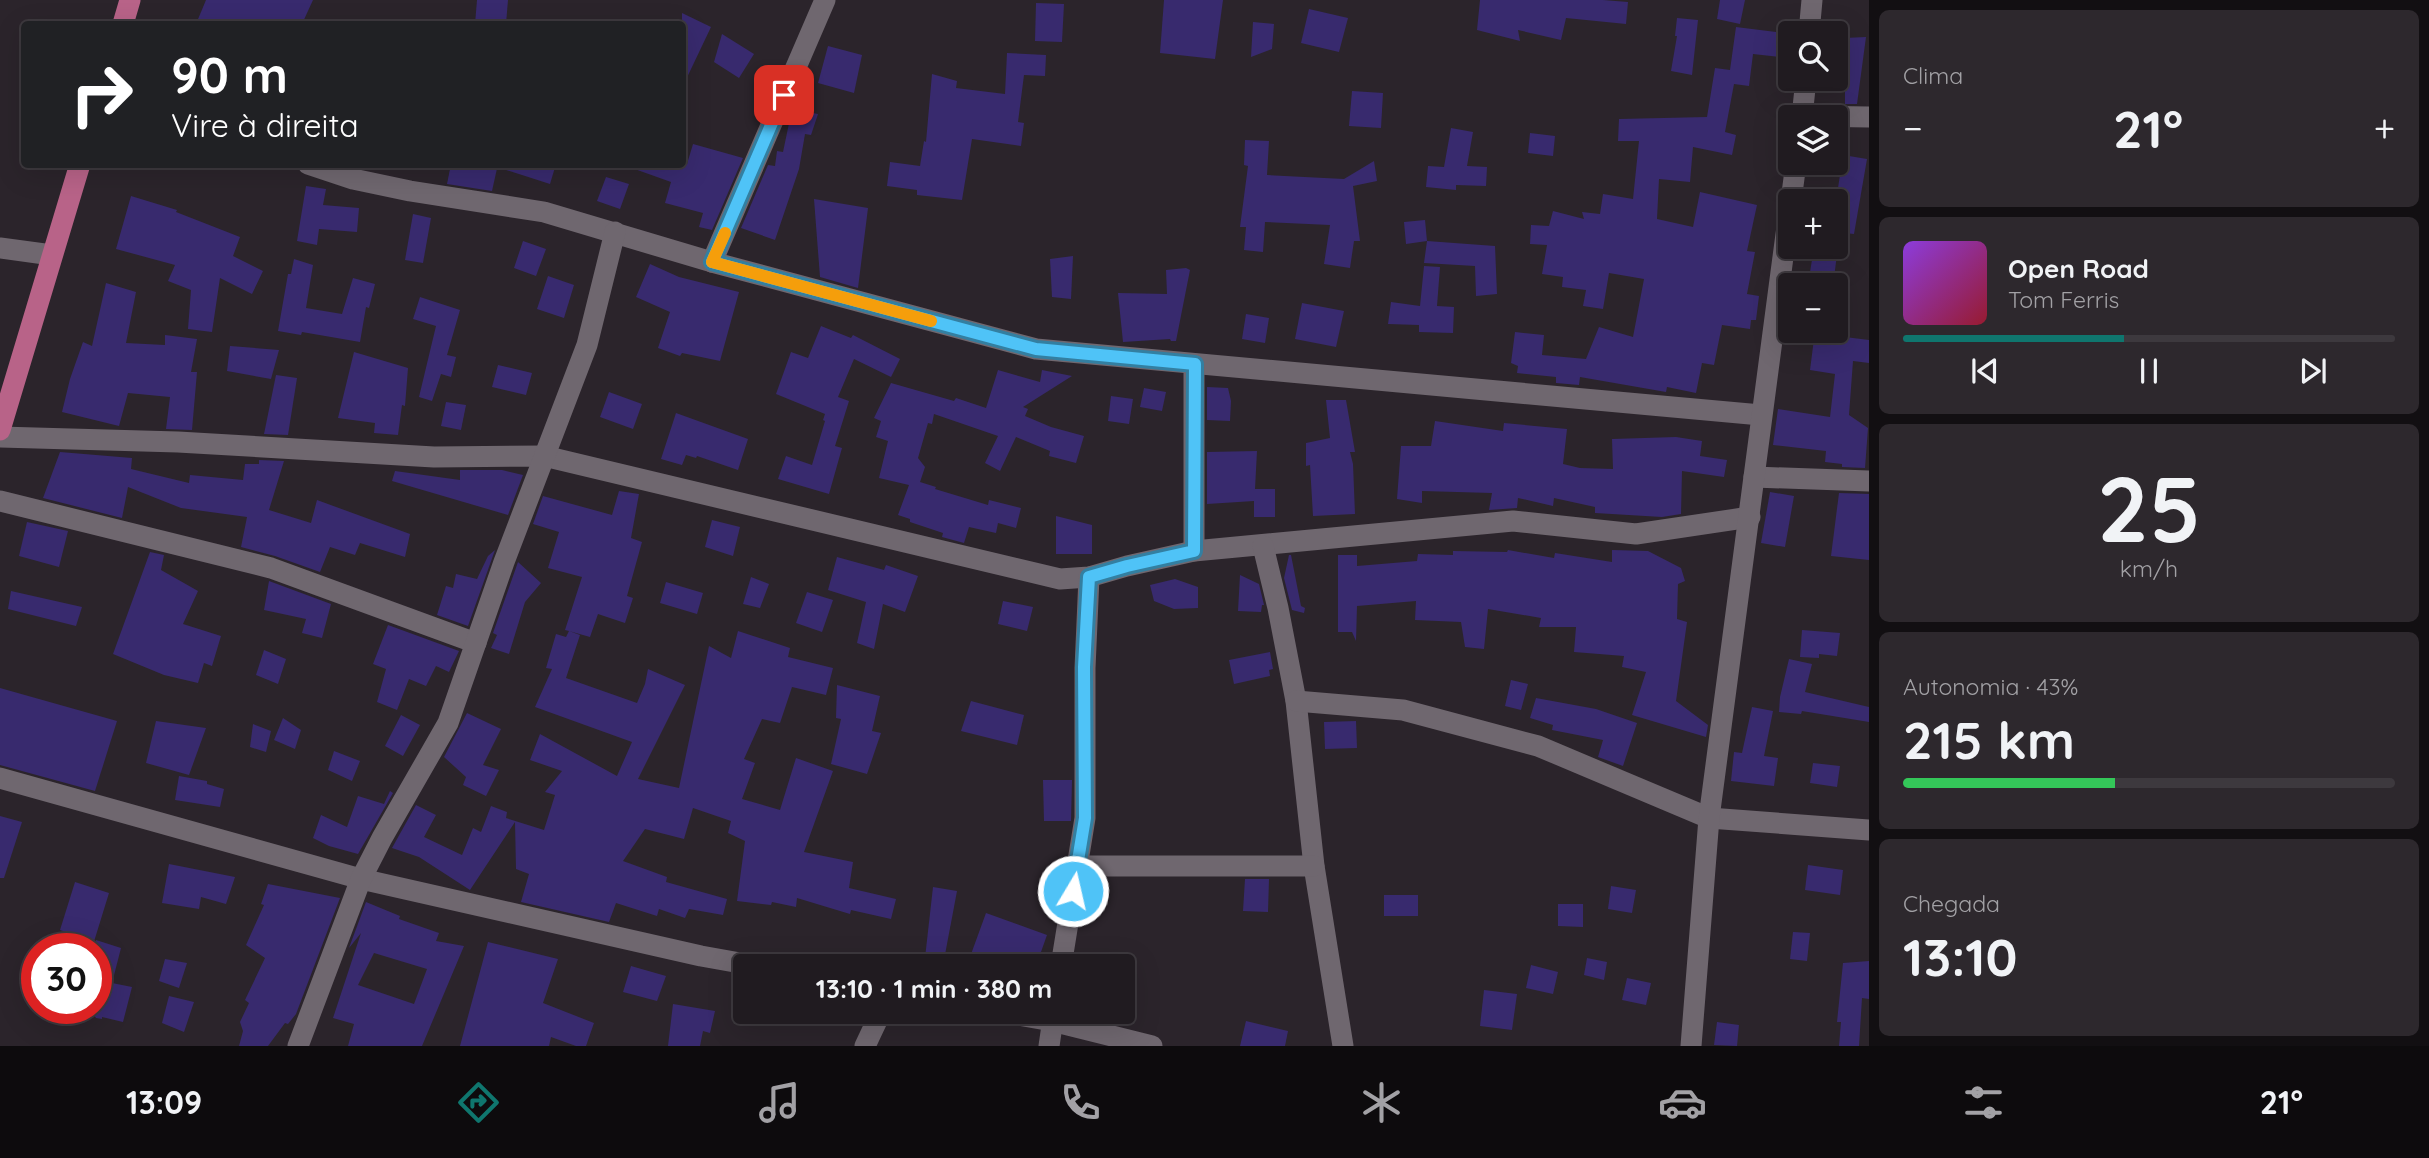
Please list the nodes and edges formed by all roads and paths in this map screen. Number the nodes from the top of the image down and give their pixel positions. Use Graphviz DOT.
graph roads {
  1 [pos="130,0"];
  2 [pos="825,0"];
  3 [pos="1812,0"];
  4 [pos="123,21"];
  5 [pos="1810,21"];
  6 [pos="1848,117"];
  7 [pos="1869,117"];
  8 [pos="79,168"];
  9 [pos="320,168"];
  10 [pos="615,232"];
  11 [pos="0,248"];
  12 [pos="52,255"];
  13 [pos="1783,259"];
  14 [pos="712,262"];
  15 [pos="1195,364"];
  16 [pos="1761,415"];
  17 [pos="0,430"];
  18 [pos="0,437"];
  19 [pos="544,456"];
  20 [pos="1754,477"];
  21 [pos="1869,481"];
  22 [pos="0,501"];
  23 [pos="1750,517"];
  24 [pos="1263,546"];
  25 [pos="1194,551"];
  26 [pos="1089,577"];
  27 [pos="476,643"];
  28 [pos="1296,701"];
  29 [pos="0,778"];
  30 [pos="1709,818"];
  31 [pos="1869,830"];
  32 [pos="1077,866"];
  33 [pos="1314,866"];
  34 [pos="361,879"];
  35 [pos="1063,954"];
  36 [pos="733,962"];
  37 [pos="875,1024"];
  38 [pos="1052,1024"];
  39 [pos="1079,1024"];
  40 [pos="298,1046"];
  41 [pos="865,1046"];
  42 [pos="1049,1046"];
  43 [pos="1152,1046"];
  44 [pos="1343,1046"];
  45 [pos="1691,1046"];
  1 -- 4 [label="main road"];
  2 -- 14 [label="street"];
  3 -- 5 [label="street"];
  6 -- 7 [label="street"];
  8 -- 12 [label="main road"];
  9 -- 10 [label="street"];
  10 -- 14 [label="street"];
  10 -- 19 [label="street"];
  11 -- 12 [label="street"];
  12 -- 17 [label="main road"];
  13 -- 16 [label="street"];
  14 -- 15 [label="street"];
  15 -- 16 [label="street"];
  15 -- 25 [label="street"];
  16 -- 20 [label="street"];
  18 -- 19 [label="street"];
  19 -- 26 [label="street"];
  19 -- 27 [label="street"];
  20 -- 21 [label="street"];
  20 -- 23 [label="street"];
  22 -- 27 [label="street"];
  23 -- 24 [label="street"];
  23 -- 30 [label="street"];
  24 -- 25 [label="street"];
  24 -- 28 [label="street"];
  25 -- 26 [label="street"];
  26 -- 32 [label="street"];
  27 -- 34 [label="street"];
  28 -- 30 [label="street"];
  28 -- 33 [label="street"];
  29 -- 34 [label="street"];
  30 -- 31 [label="street"];
  30 -- 45 [label="street"];
  32 -- 33 [label="street"];
  32 -- 35 [label="street"];
  33 -- 44 [label="street"];
  34 -- 36 [label="street"];
  34 -- 40 [label="street"];
  37 -- 41 [label="street"];
  38 -- 42 [label="street"];
  39 -- 43 [label="street"];
}
